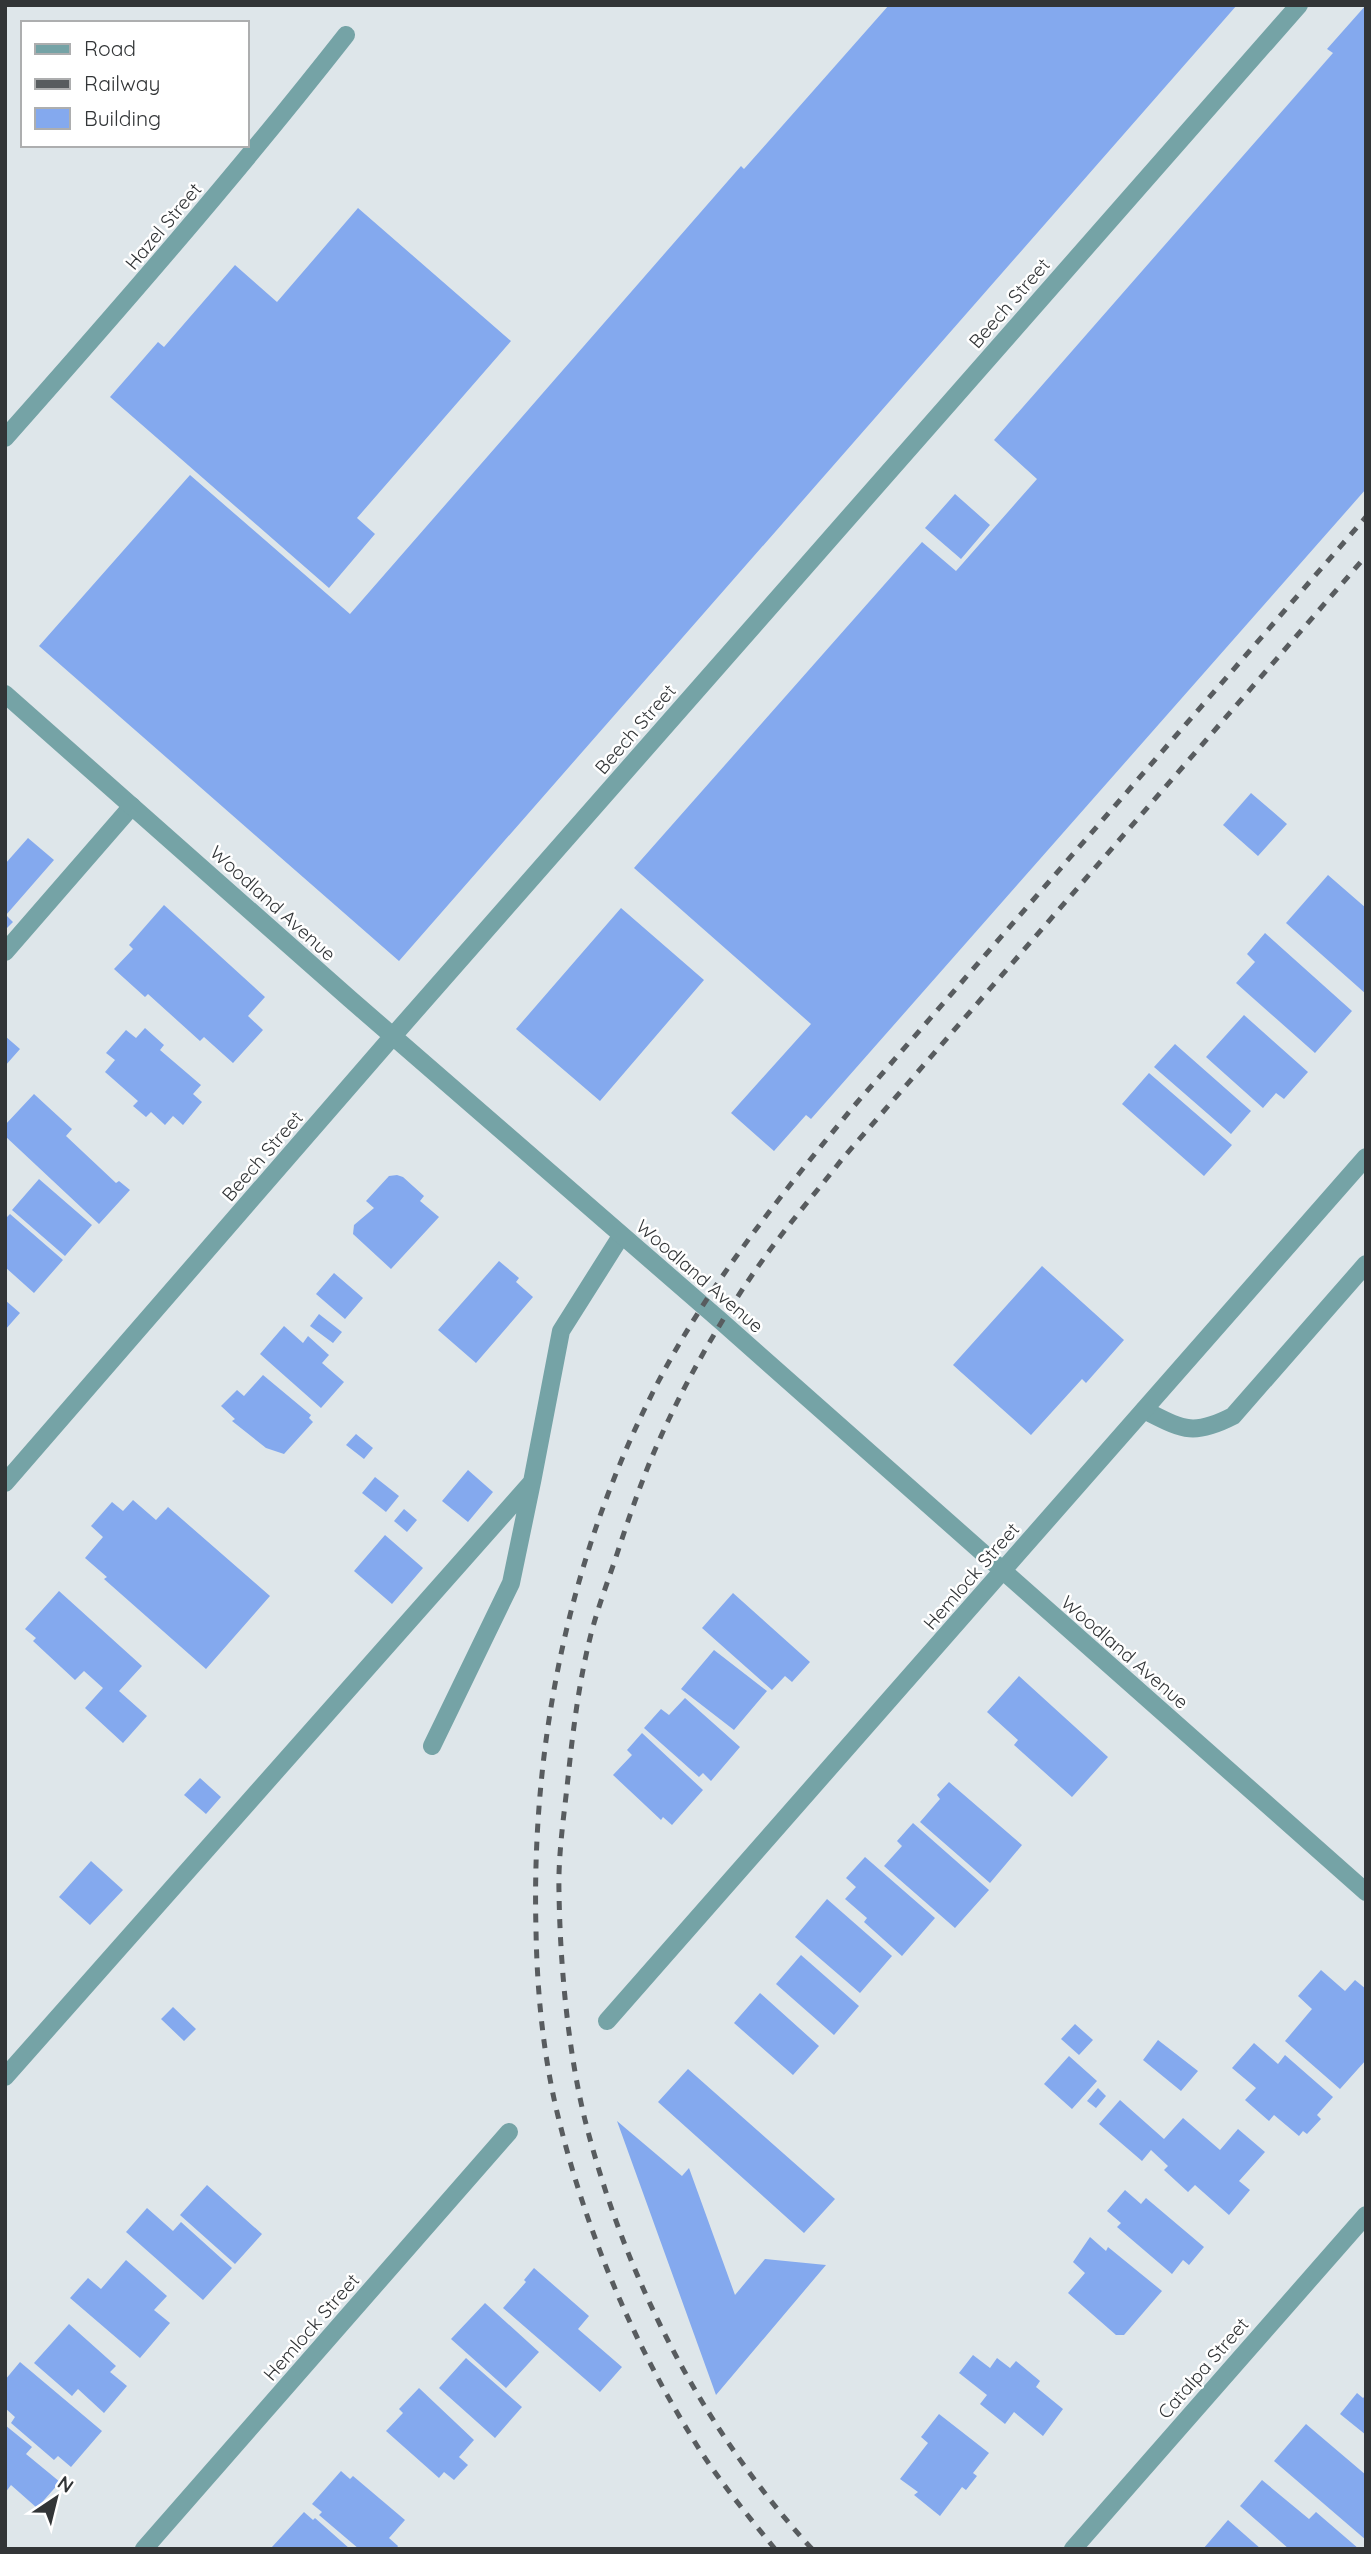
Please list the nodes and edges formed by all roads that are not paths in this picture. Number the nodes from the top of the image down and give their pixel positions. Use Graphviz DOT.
graph roads {
  1 [pos="1299,5"];
  2 [pos="346,35"];
  3 [pos="5,438"];
  4 [pos="5,694"];
  5 [pos="132,806"];
  6 [pos="5,952"];
  7 [pos="393,1036"];
  8 [pos="1366,1157"];
  9 [pos="621,1236"];
  10 [pos="1366,1264"];
  11 [pos="1144,1410"];
  12 [pos="532,1482"];
  13 [pos="5,1483"];
  14 [pos="1002,1572"];
  15 [pos="432,1746"];
  16 [pos="1366,1892"];
  17 [pos="607,2021"];
  18 [pos="5,2077"];
  19 [pos="509,2132"];
  20 [pos="1366,2215"];
  21 [pos="144,2549"];
  22 [pos="1073,2549"];
  1 -- 7 [label="street, Beech Street"];
  2 -- 3 [label="street, Hazel Street"];
  4 -- 5 [label="street, Woodland Avenue"];
  5 -- 6 [label="street"];
  5 -- 7 [label="street, Woodland Avenue"];
  7 -- 9 [label="street, Woodland Avenue"];
  7 -- 13 [label="street, Beech Street"];
  8 -- 11 [label="street, Hemlock Street"];
  9 -- 12 [label="street"];
  9 -- 14 [label="street, Woodland Avenue"];
  10 -- 11 [label="street"];
  11 -- 14 [label="street, Hemlock Street"];
  12 -- 15 [label="street"];
  12 -- 18 [label="street"];
  14 -- 16 [label="street, Woodland Avenue"];
  14 -- 17 [label="street, Hemlock Street"];
  19 -- 21 [label="street, Hemlock Street"];
  20 -- 22 [label="street, Catalpa Street"];
}
